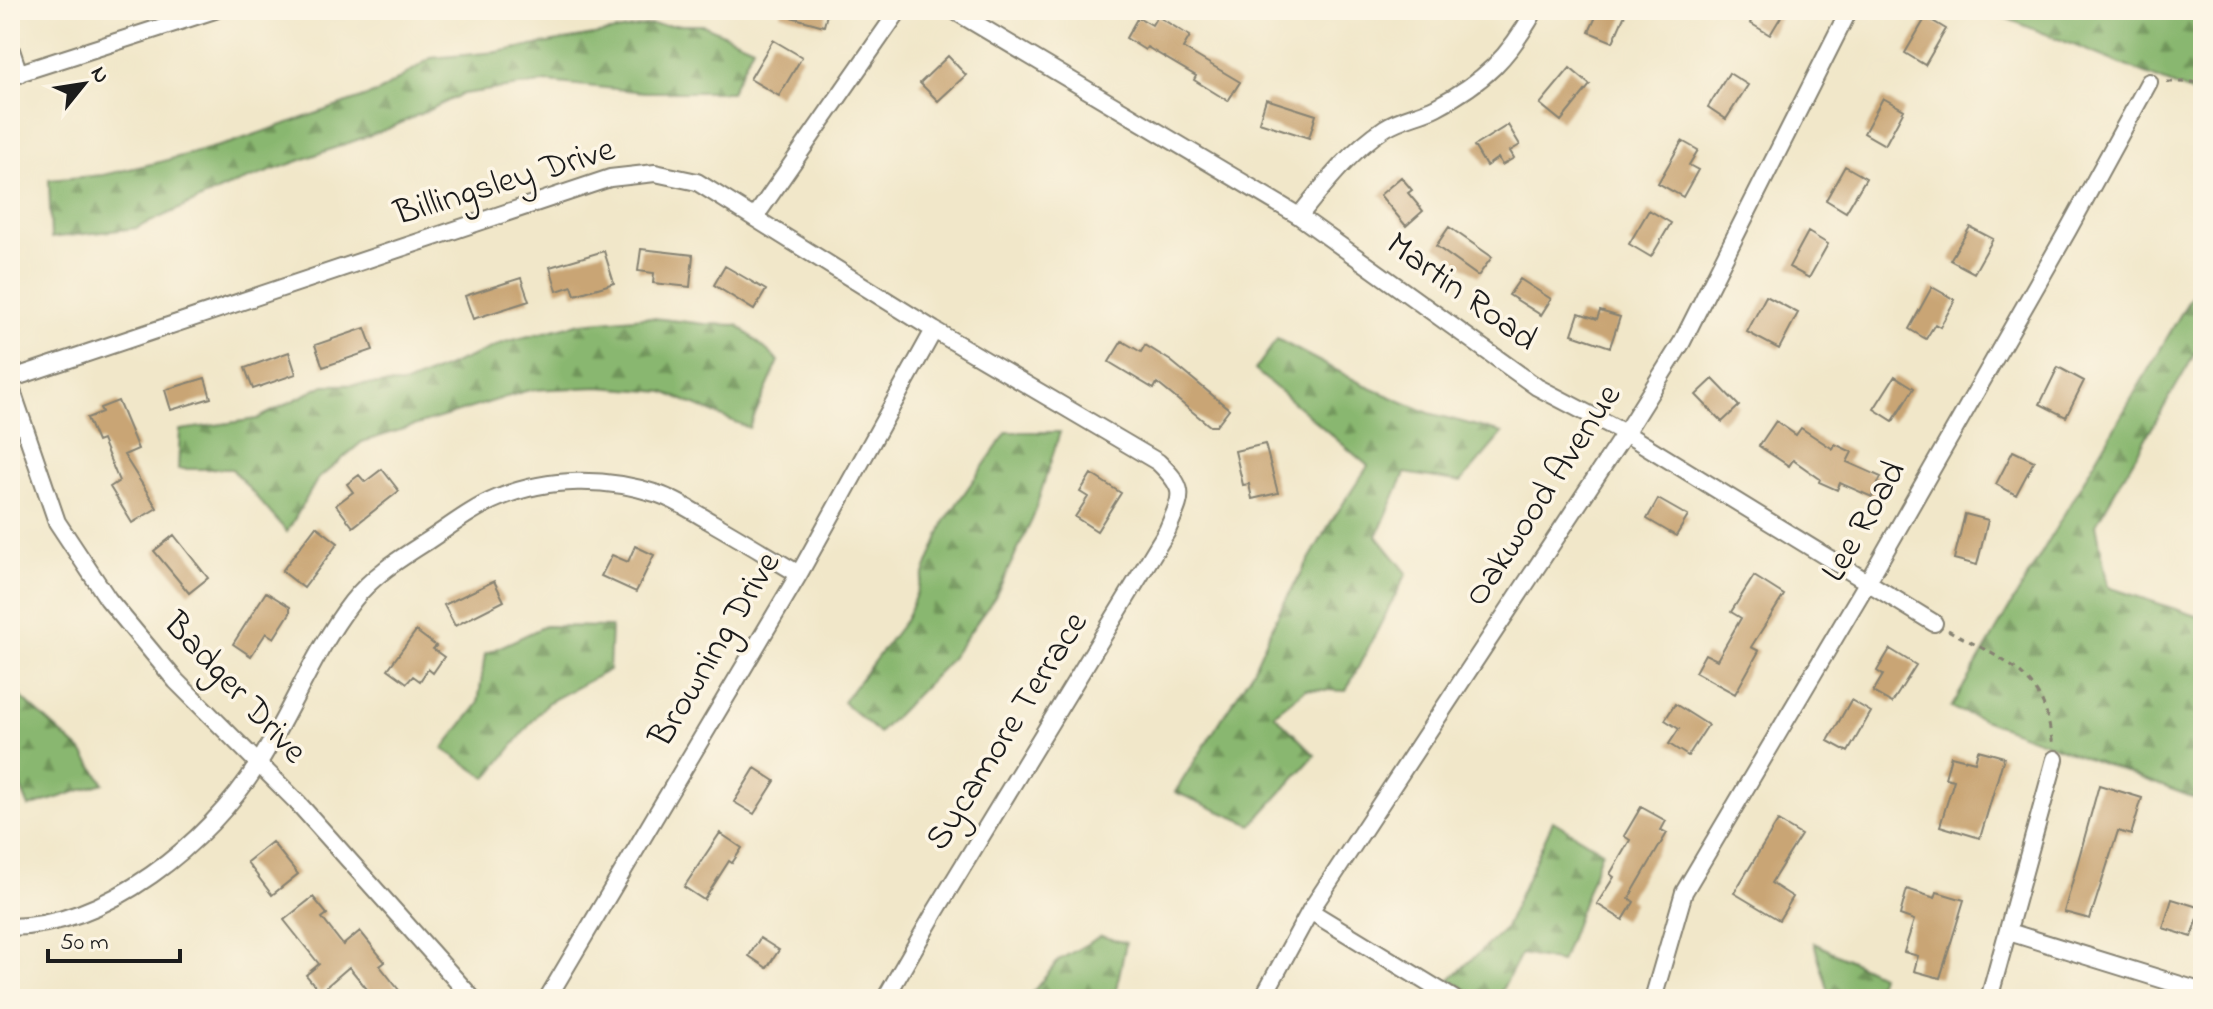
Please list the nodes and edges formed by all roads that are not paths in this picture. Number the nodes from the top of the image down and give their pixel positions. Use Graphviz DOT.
graph roads {
  1 [pos="215,10"];
  2 [pos="899,10"];
  3 [pos="953,10"];
  4 [pos="1535,10"];
  5 [pos="1849,10"];
  6 [pos="10,47"];
  7 [pos="14,75"];
  8 [pos="2149,82"];
  9 [pos="1299,216"];
  10 [pos="755,217"];
  11 [pos="934,330"];
  12 [pos="10,379"];
  13 [pos="10,385"];
  14 [pos="1625,433"];
  15 [pos="1181,496"];
  16 [pos="799,574"];
  17 [pos="1867,583"];
  18 [pos="1934,623"];
  19 [pos="2055,759"];
  20 [pos="258,765"];
  21 [pos="1310,911"];
  22 [pos="10,927"];
  23 [pos="2009,932"];
  24 [pos="2203,992"];
  25 [pos="473,999"];
  26 [pos="547,999"];
  27 [pos="885,999"];
  28 [pos="1262,999"];
  29 [pos="1454,999"];
  30 [pos="1653,999"];
  31 [pos="1989,999"];
  1 -- 7 [label="street"];
  2 -- 10 [label="street"];
  3 -- 9 [label="street, Martin Road"];
  4 -- 9 [label="street"];
  5 -- 14 [label="street, Oakwood Avenue"];
  6 -- 7 [label="street"];
  8 -- 17 [label="street, Lee Road"];
  9 -- 14 [label="street, Martin Road"];
  10 -- 11 [label="street, Billingsley Drive"];
  10 -- 12 [label="street, Billingsley Drive"];
  11 -- 15 [label="street, Billingsley Drive"];
  11 -- 16 [label="street, Browning Drive"];
  13 -- 20 [label="street, Badger Drive"];
  14 -- 17 [label="street, Martin Road"];
  14 -- 21 [label="street, Oakwood Avenue"];
  15 -- 27 [label="street, Sycamore Terrace"];
  16 -- 20 [label="street"];
  16 -- 26 [label="street, Browning Drive"];
  17 -- 18 [label="street, Martin Road"];
  17 -- 30 [label="street, Lee Road"];
  19 -- 23 [label="street"];
  20 -- 22 [label="street"];
  20 -- 25 [label="street, Badger Drive"];
  21 -- 28 [label="street, Oakwood Avenue"];
  21 -- 29 [label="street"];
  23 -- 24 [label="street"];
  23 -- 31 [label="street"];
}
